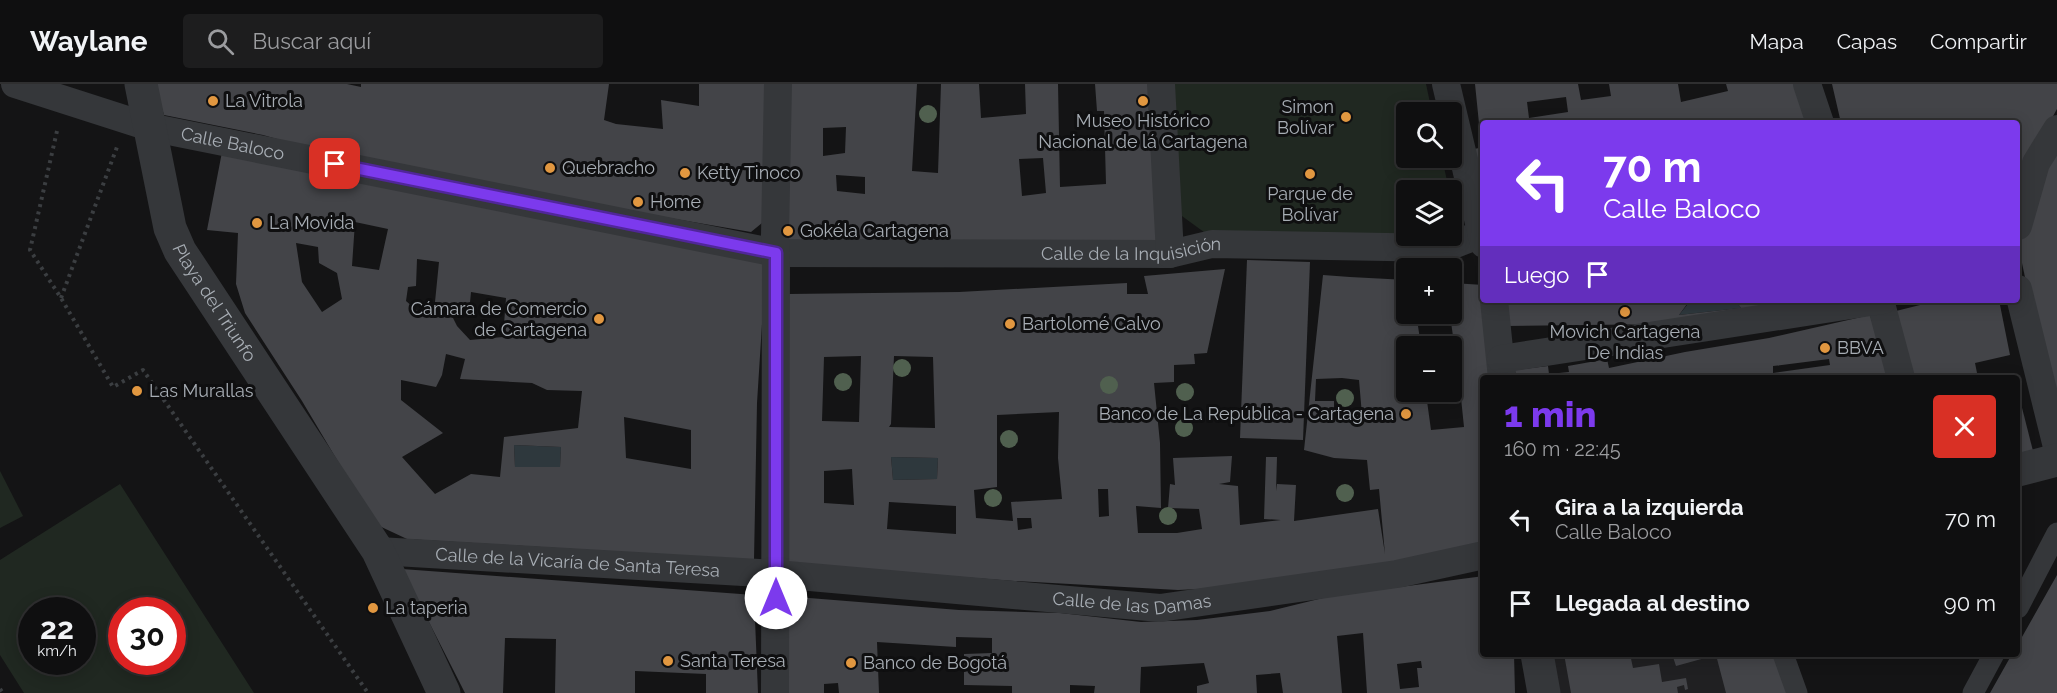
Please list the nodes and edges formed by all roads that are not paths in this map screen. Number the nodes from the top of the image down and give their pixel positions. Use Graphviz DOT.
graph roads {
  1 [pos="15,84"];
  2 [pos="141,84"];
  3 [pos="778,84"];
  4 [pos="1161,84"];
  5 [pos="1446,84"];
  6 [pos="1807,84"];
  7 [pos="1819,120"];
  8 [pos="2057,129"];
  9 [pos="135,132"];
  10 [pos="2020,219"];
  11 [pos="1480,230"];
  12 [pos="1480,239"];
  13 [pos="776,253"];
  14 [pos="1170,254"];
  15 [pos="2020,297"];
  16 [pos="1494,303"];
  17 [pos="1865,303"];
  18 [pos="1882,303"];
  19 [pos="1502,369"];
  20 [pos="1900,375"];
  21 [pos="2057,447"];
  22 [pos="2057,460"];
  23 [pos="2020,469"];
  24 [pos="2057,533"];
  25 [pos="378,551"];
  26 [pos="1480,556"];
  27 [pos="776,574"];
  28 [pos="2020,604"];
  29 [pos="1538,657"];
  30 [pos="1785,657"];
  31 [pos="1992,657"];
  32 [pos="444,693"];
  33 [pos="775,693"];
  34 [pos="1544,693"];
  35 [pos="1797,693"];
  36 [pos="1973,693"];
  1 -- 9 [label="street, Calle Baloco"];
  2 -- 9 [label="street, Playa del Triunfo"];
  3 -- 13 [label="street"];
  4 -- 14 [label="street"];
  5 -- 11 [label="street"];
  6 -- 7 [label="street"];
  8 -- 10 [label="street"];
  9 -- 13 [label="street, Calle Baloco"];
  9 -- 25 [label="street, Playa del Triunfo"];
  12 -- 14 [label="street, Calle de la Inquisición"];
  13 -- 14 [label="street, Calle de la Inquisición"];
  13 -- 27 [label="street"];
  15 -- 21 [label="street"];
  16 -- 19 [label="street"];
  17 -- 19 [label="street"];
  18 -- 20 [label="street"];
  22 -- 23 [label="street"];
  24 -- 28 [label="street"];
  25 -- 27 [label="street, Calle de la Vicaría de Santa Teresa"];
  25 -- 32 [label="street, Playa del Triunfo"];
  26 -- 27 [label="street, Calle de las Damas"];
  27 -- 33 [label="street"];
  29 -- 34 [label="street"];
  30 -- 35 [label="street"];
  31 -- 36 [label="street"];
}
